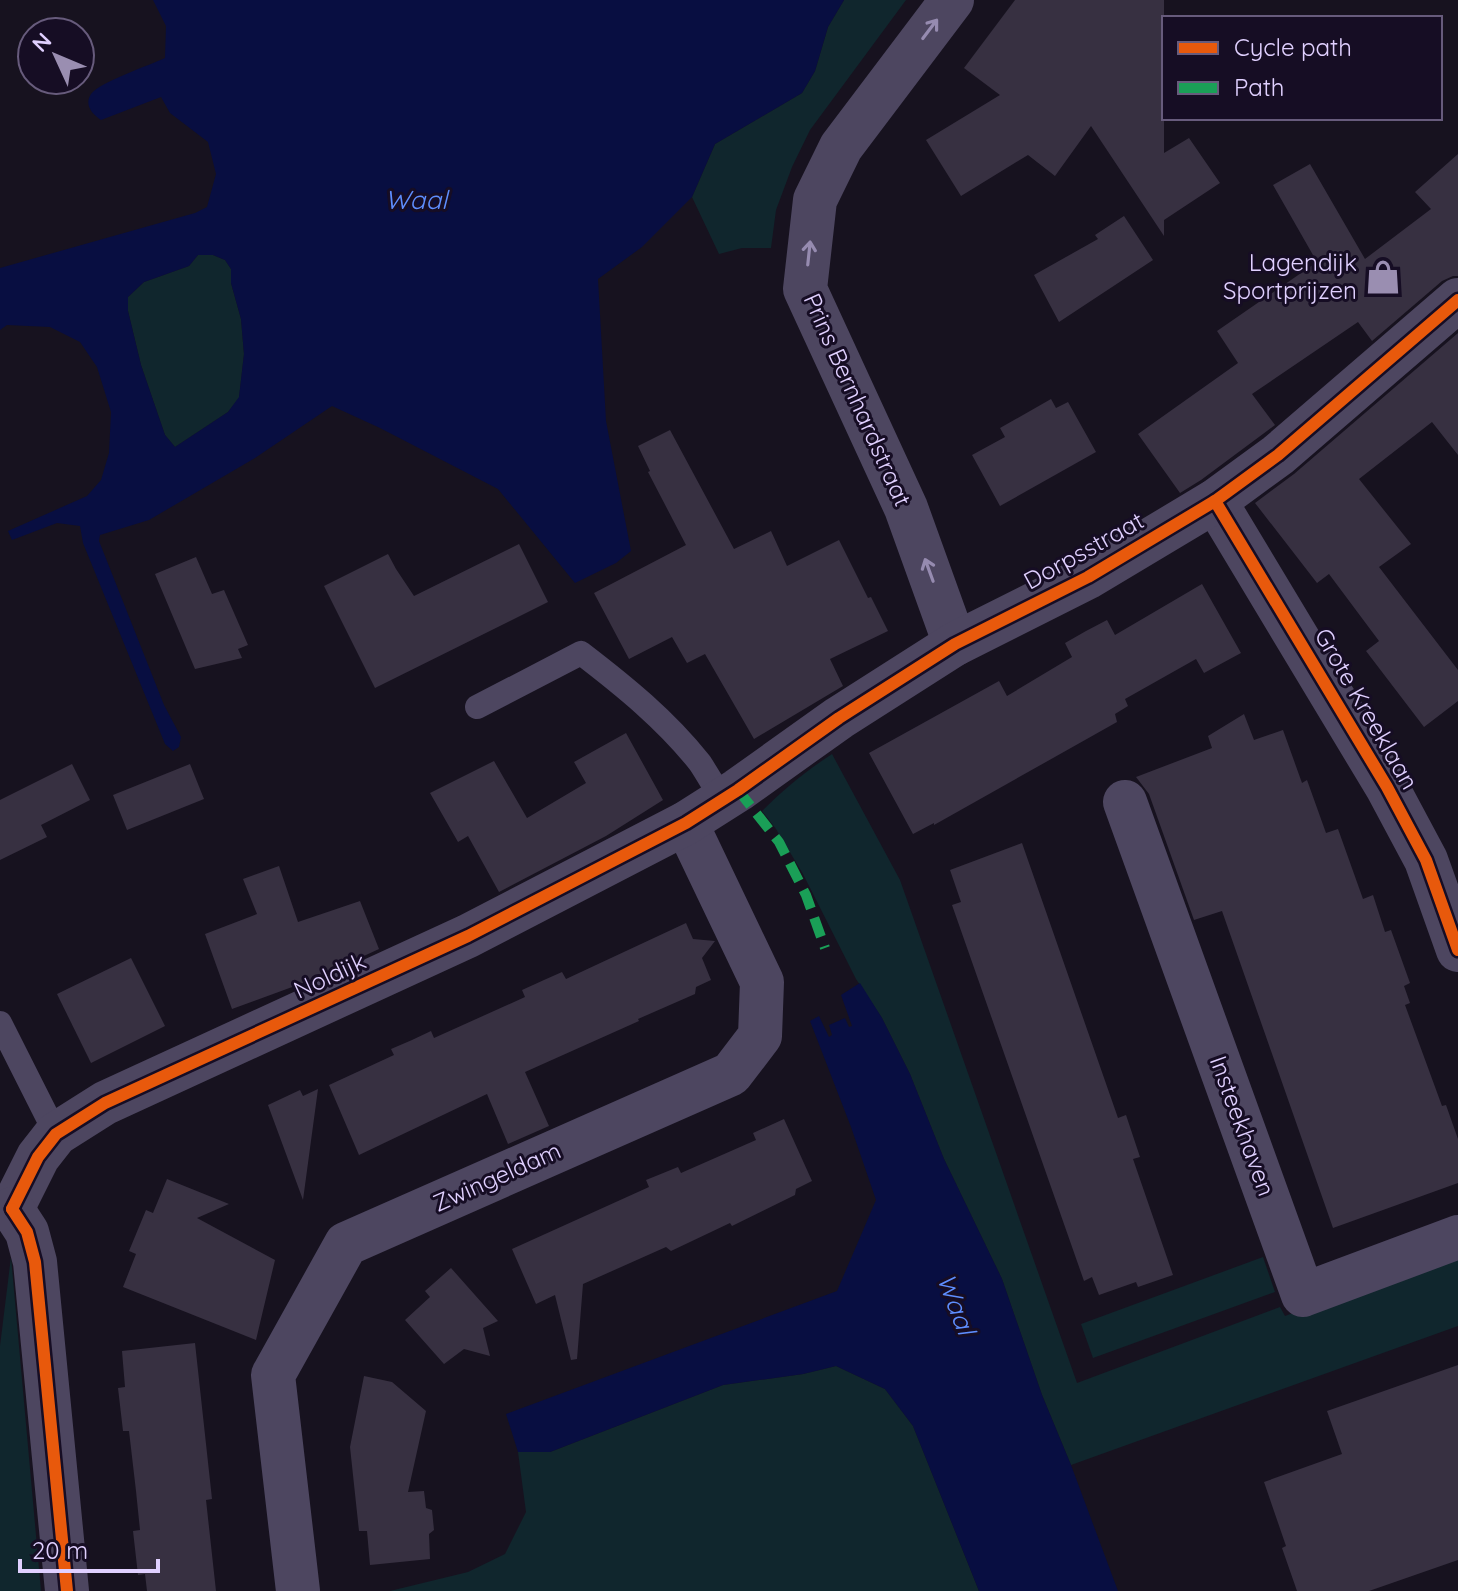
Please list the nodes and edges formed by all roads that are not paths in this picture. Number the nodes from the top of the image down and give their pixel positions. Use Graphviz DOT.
graph roads {
  1 [pos="952,0"];
  2 [pos="1458,300"];
  3 [pos="1215,501"];
  4 [pos="955,644"];
  5 [pos="477,707"];
  6 [pos="1125,802"];
  7 [pos="714,805"];
  8 [pos="1442,855"];
  9 [pos="1458,950"];
  10 [pos="0,1023"];
  11 [pos="56,1134"];
  12 [pos="6,1206"];
  13 [pos="1458,1237"];
  14 [pos="67,1591"];
  15 [pos="298,1591"];
  4 -- 1 [label="street, Prins Bernhardstraat, one-way"];
  2 -- 3 [label="street, Dorpsstraat"];
  3 -- 4 [label="street, Dorpsstraat"];
  3 -- 8 [label="street, Grote Kreeklaan"];
  4 -- 7 [label="street, Dorpsstraat"];
  5 -- 7 [label="lane"];
  6 -- 13 [label="street, Insteekhaven"];
  7 -- 11 [label="street, Noldijk"];
  7 -- 15 [label="street, Zwingeldam"];
  8 -- 9 [label="street, Grote Kreeklaan"];
  10 -- 11 [label="lane"];
  11 -- 12 [label="street, Noldijk"];
  12 -- 14 [label="street"];
}
